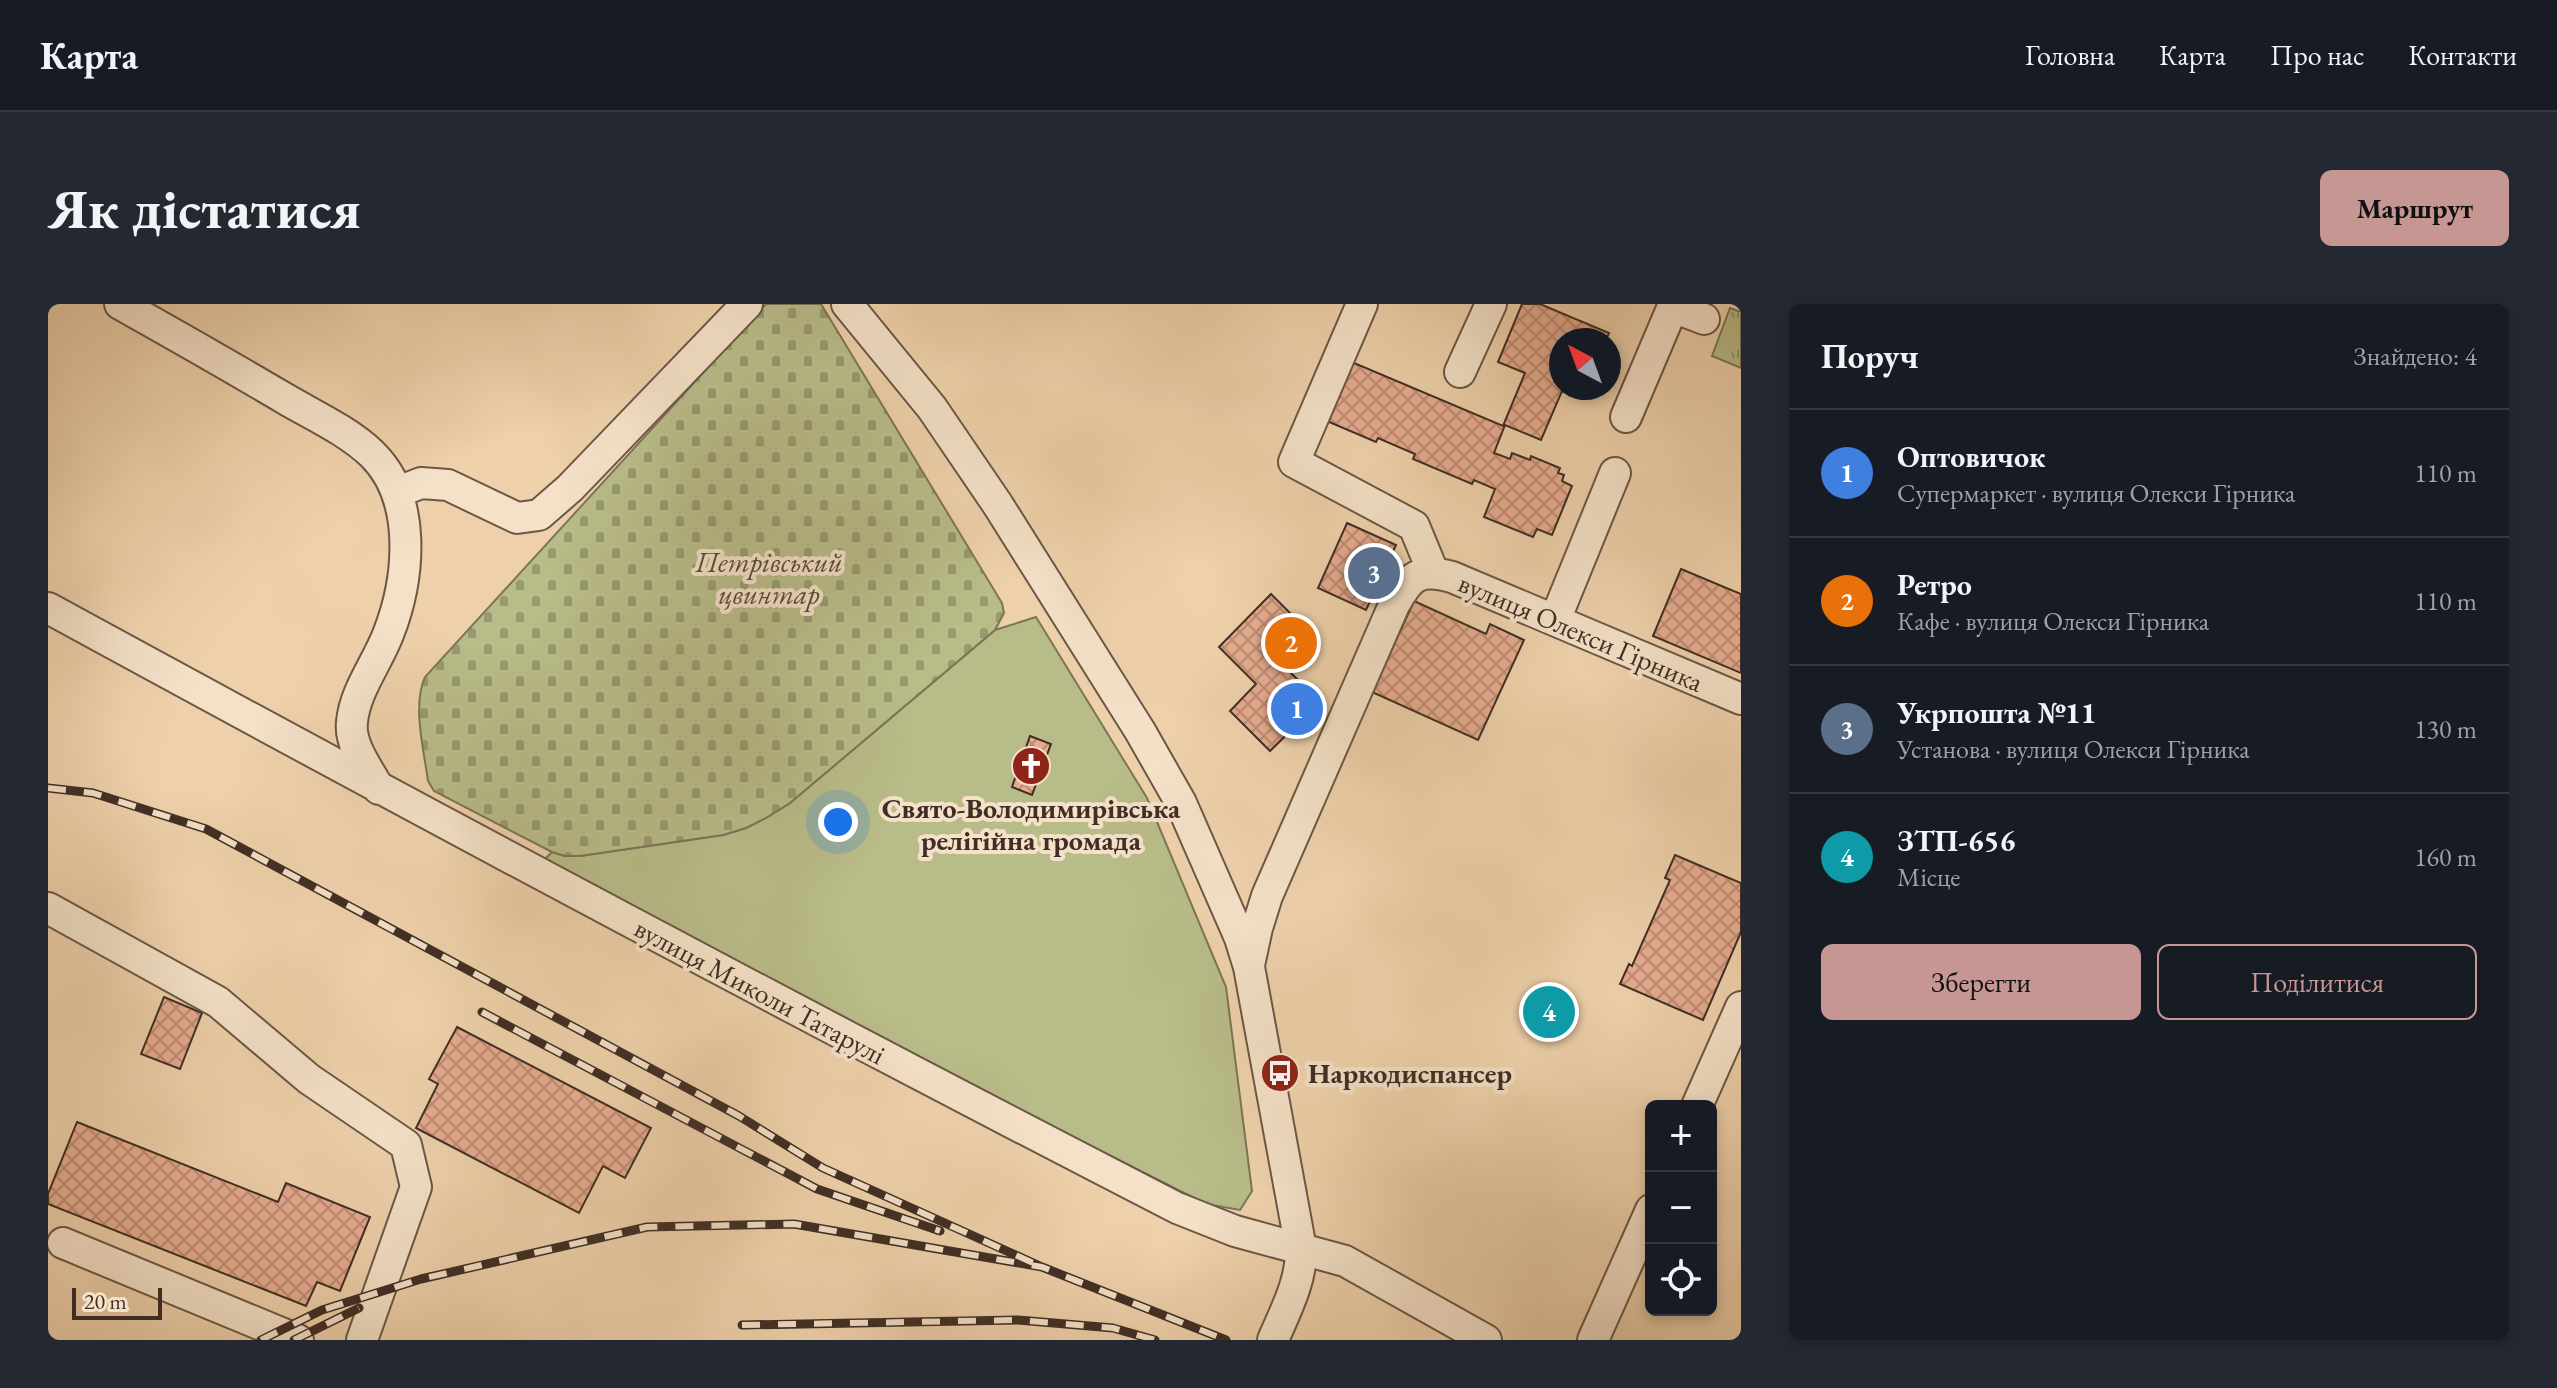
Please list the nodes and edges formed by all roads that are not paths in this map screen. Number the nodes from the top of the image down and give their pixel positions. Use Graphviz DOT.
graph roads {
  1 [pos="120,304"];
  2 [pos="747,304"];
  3 [pos="847,304"];
  4 [pos="1362,304"];
  5 [pos="1491,304"];
  6 [pos="1673,306"];
  7 [pos="1704,319"];
  8 [pos="1460,372"];
  9 [pos="1626,417"];
  10 [pos="1615,473"];
  11 [pos="398,492"];
  12 [pos="1433,572"];
  13 [pos="48,608"];
  14 [pos="1555,620"];
  15 [pos="1741,699"];
  16 [pos="379,789"];
  17 [pos="48,908"];
  18 [pos="1249,967"];
  19 [pos="1741,1007"];
  20 [pos="1700,1100"];
  21 [pos="1645,1223"];
  22 [pos="63,1243"];
  23 [pos="1301,1249"];
  24 [pos="298,1340"];
  25 [pos="362,1340"];
  26 [pos="1273,1340"];
  27 [pos="1486,1340"];
  28 [pos="1593,1340"];
  1 -- 11 [label="street"];
  2 -- 11 [label="street"];
  3 -- 18 [label="street"];
  4 -- 12 [label="street"];
  5 -- 8 [label="street"];
  6 -- 7 [label="street"];
  6 -- 9 [label="street"];
  10 -- 14 [label="street"];
  11 -- 16 [label="street"];
  12 -- 14 [label="street, вулиця Олекси Гірника"];
  12 -- 18 [label="street, вулиця Олекси Гірника"];
  13 -- 16 [label="street, вулиця Миколи Татарулі"];
  14 -- 15 [label="street, вулиця Олекси Гірника"];
  16 -- 23 [label="street, вулиця Миколи Татарулі"];
  17 -- 25 [label="street"];
  18 -- 23 [label="street"];
  19 -- 20 [label="street"];
  21 -- 28 [label="street"];
  22 -- 24 [label="street"];
  23 -- 26 [label="street"];
  23 -- 27 [label="street, вулиця Миколи Татарулі"];
}
